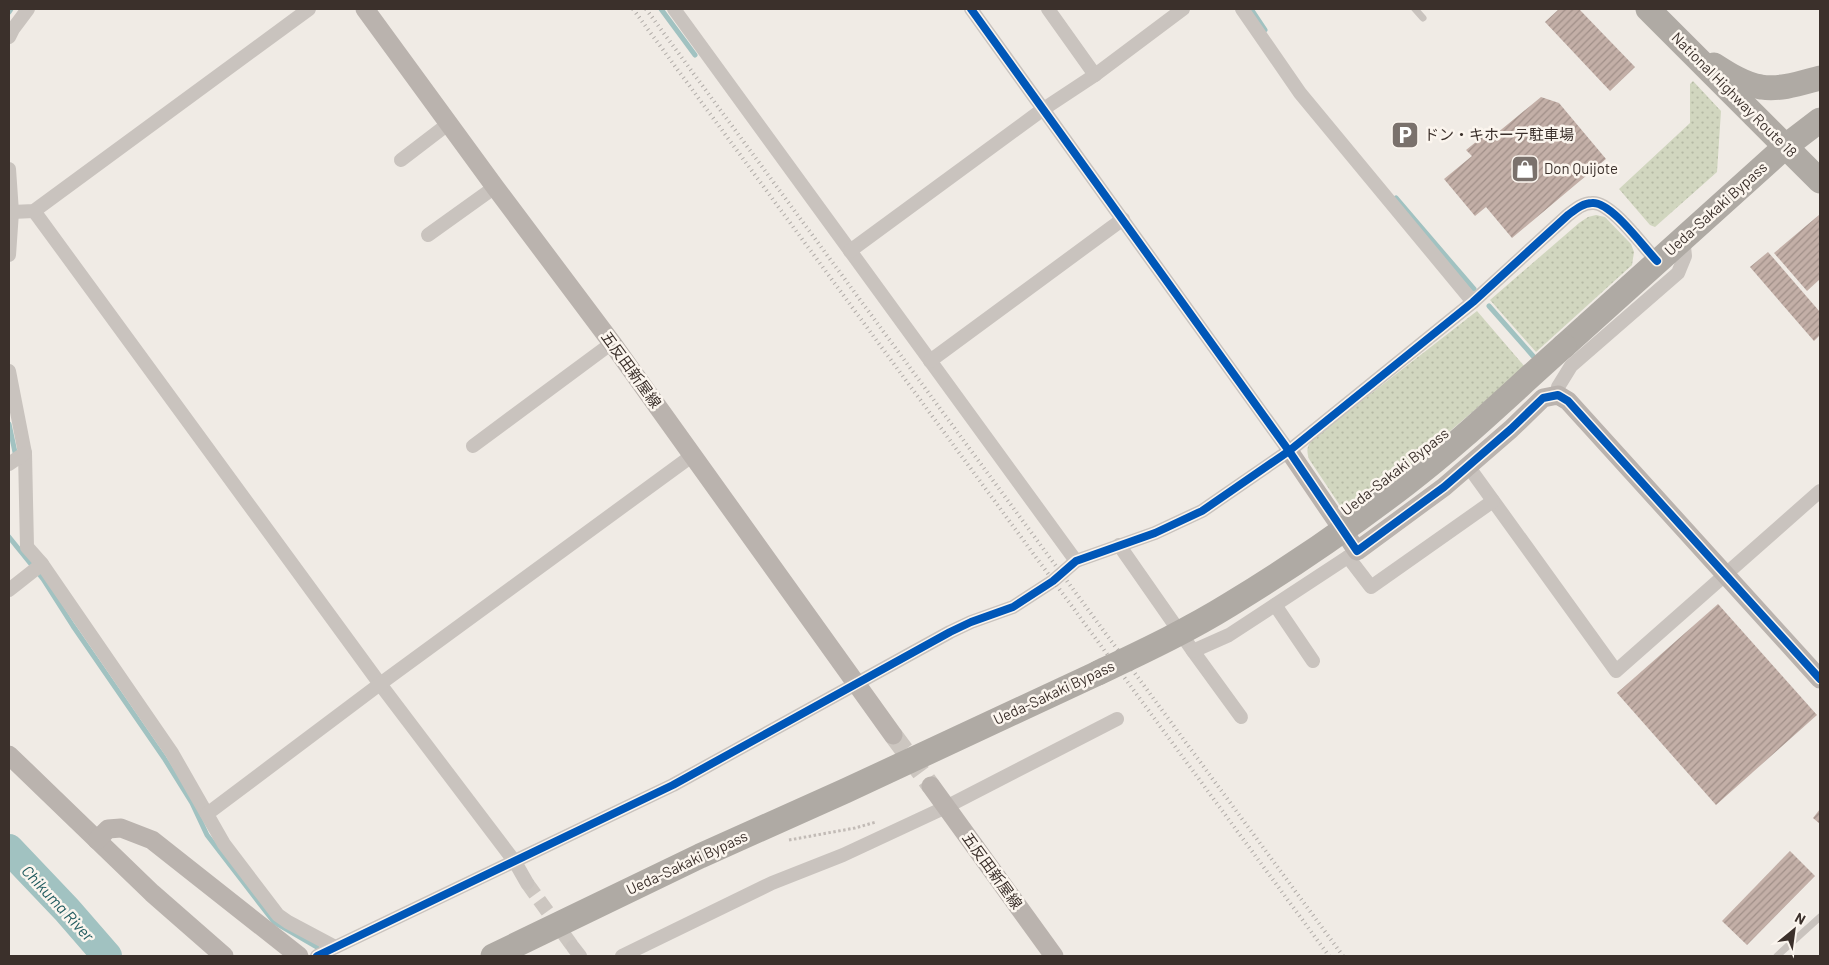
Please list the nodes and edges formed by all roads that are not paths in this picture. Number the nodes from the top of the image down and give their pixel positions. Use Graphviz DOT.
graph roads {
  1 [pos="28,9"];
  2 [pos="309,9"];
  3 [pos="365,9"];
  4 [pos="674,9"];
  5 [pos="971,9"];
  6 [pos="1048,9"];
  7 [pos="1183,9"];
  8 [pos="1242,9"];
  9 [pos="1415,9"];
  10 [pos="1648,9"];
  11 [pos="1423,18"];
  12 [pos="9,38"];
  13 [pos="1687,48"];
  14 [pos="1095,75"];
  15 [pos="1820,78"];
  16 [pos="1042,110"];
  17 [pos="1820,120"];
  18 [pos="448,124"];
  19 [pos="1786,146"];
  20 [pos="401,160"];
  21 [pos="9,169"];
  22 [pos="1820,181"];
  23 [pos="494,187"];
  24 [pos="10,193"];
  25 [pos="34,211"];
  26 [pos="12,212"];
  27 [pos="1122,219"];
  28 [pos="428,235"];
  29 [pos="850,251"];
  30 [pos="9,255"];
  31 [pos="1667,267"];
  32 [pos="1473,302"];
  33 [pos="612,343"];
  34 [pos="930,361"];
  35 [pos="9,371"];
  36 [pos="1558,396"];
  37 [pos="473,446"];
  38 [pos="1289,451"];
  39 [pos="693,456"];
  40 [pos="17,458"];
  41 [pos="1468,466"];
  42 [pos="1820,490"];
  43 [pos="1493,501"];
  44 [pos="1119,545"];
  45 [pos="1353,554"];
  46 [pos="1076,562"];
  47 [pos="37,567"];
  48 [pos="1726,574"];
  49 [pos="9,590"];
  50 [pos="1275,605"];
  51 [pos="1192,652"];
  52 [pos="1313,661"];
  53 [pos="1820,679"];
  54 [pos="380,684"];
  55 [pos="857,684"];
  56 [pos="1241,717"];
  57 [pos="1117,719"];
  58 [pos="893,735"];
  59 [pos="9,755"];
  60 [pos="931,786"];
  61 [pos="946,807"];
  62 [pos="208,814"];
  63 [pos="97,840"];
  64 [pos="515,862"];
  65 [pos="527,883"];
  66 [pos="1820,918"];
  67 [pos="335,948"];
  68 [pos="224,956"];
  69 [pos="299,956"];
  70 [pos="317,956"];
  71 [pos="493,956"];
  72 [pos="622,956"];
  73 [pos="1054,956"];
  74 [pos="1777,956"];
  1 -- 12 [label="street"];
  2 -- 25 [label="street"];
  3 -- 18 [label="street, 五反田新屋線"];
  4 -- 29 [label="street"];
  5 -- 16 [label="street"];
  6 -- 14 [label="street"];
  7 -- 14 [label="street"];
  8 -- 32 [label="street"];
  9 -- 11 [label="lane"];
  10 -- 13 [label="highway, National Highway Route 18"];
  13 -- 15 [label="highway"];
  13 -- 19 [label="highway, National Highway Route 18"];
  14 -- 16 [label="street"];
  16 -- 27 [label="street"];
  16 -- 29 [label="street"];
  17 -- 19 [label="highway, Ueda-Sakaki Bypass"];
  18 -- 20 [label="street"];
  18 -- 23 [label="street, 五反田新屋線"];
  19 -- 22 [label="highway, National Highway Route 18"];
  19 -- 31 [label="highway, Ueda-Sakaki Bypass"];
  21 -- 24 [label="street"];
  23 -- 28 [label="street"];
  23 -- 33 [label="street, 五反田新屋線"];
  24 -- 26 [label="street"];
  25 -- 26 [label="street"];
  25 -- 54 [label="street"];
  26 -- 30 [label="street"];
  27 -- 34 [label="street"];
  27 -- 38 [label="street"];
  29 -- 34 [label="street"];
  31 -- 32 [label="street"];
  31 -- 36 [label="street"];
  31 -- 71 [label="highway, Ueda-Sakaki Bypass, bridge"];
  32 -- 38 [label="street"];
  33 -- 37 [label="street"];
  33 -- 39 [label="street, 五反田新屋線"];
  34 -- 46 [label="street"];
  35 -- 40 [label="street"];
  36 -- 41 [label="street"];
  36 -- 48 [label="street"];
  38 -- 44 [label="street"];
  38 -- 45 [label="street"];
  39 -- 54 [label="street"];
  39 -- 55 [label="street, 五反田新屋線"];
  40 -- 47 [label="street"];
  41 -- 43 [label="street"];
  41 -- 45 [label="street"];
  42 -- 48 [label="street"];
  43 -- 45 [label="street"];
  43 -- 48 [label="street"];
  44 -- 46 [label="street"];
  44 -- 51 [label="street"];
  45 -- 50 [label="street"];
  46 -- 55 [label="street"];
  47 -- 49 [label="street"];
  47 -- 62 [label="street"];
  48 -- 53 [label="street"];
  50 -- 51 [label="street"];
  50 -- 52 [label="street"];
  51 -- 56 [label="street"];
  54 -- 62 [label="street"];
  54 -- 64 [label="street"];
  55 -- 58 [label="street, 五反田新屋線"];
  55 -- 64 [label="street"];
  57 -- 61 [label="street"];
  59 -- 63 [label="street"];
  60 -- 61 [label="street, 五反田新屋線"];
  61 -- 72 [label="street"];
  61 -- 73 [label="street, 五反田新屋線"];
  62 -- 67 [label="street"];
  63 -- 68 [label="street"];
  63 -- 69 [label="street"];
  64 -- 65 [label="street"];
  64 -- 67 [label="street"];
  66 -- 74 [label="lane"];
  67 -- 70 [label="street"];
}
